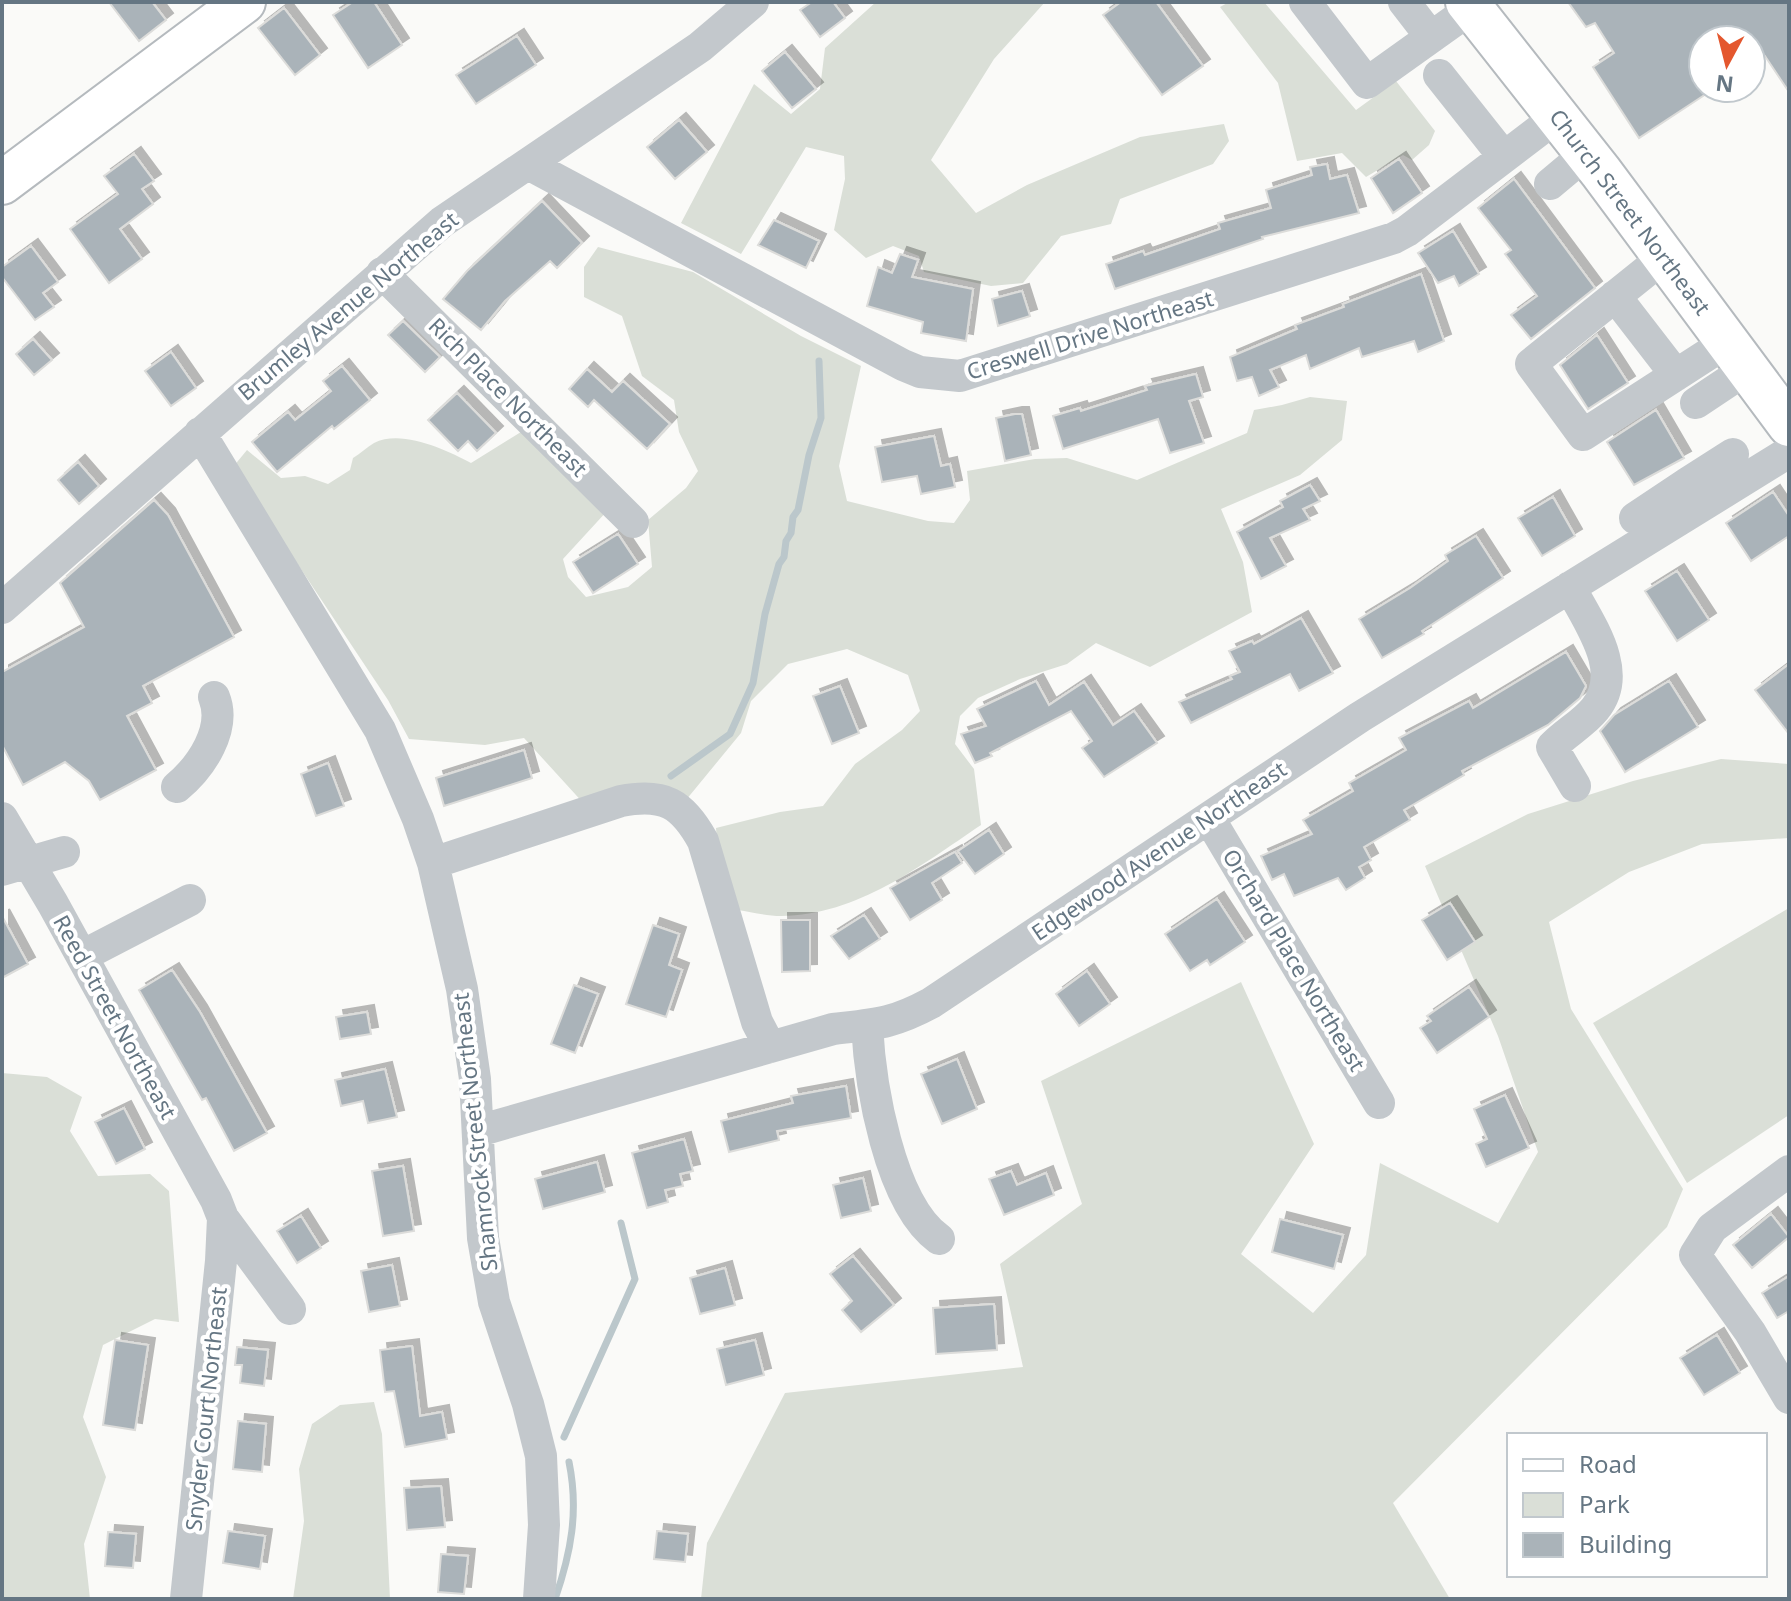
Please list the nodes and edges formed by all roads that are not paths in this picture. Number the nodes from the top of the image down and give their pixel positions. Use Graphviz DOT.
graph roads {
  1 [pos="244,2"];
  2 [pos="752,2"];
  3 [pos="1305,2"];
  4 [pos="1404,2"];
  5 [pos="1469,5"];
  6 [pos="1431,37"];
  7 [pos="1439,75"];
  8 [pos="1558,116"];
  9 [pos="1587,153"];
  10 [pos="1504,157"];
  11 [pos="528,164"];
  12 [pos="2,183"];
  13 [pos="1550,184"];
  14 [pos="1664,257"];
  15 [pos="382,273"];
  16 [pos="1615,296"];
  17 [pos="1737,355"];
  18 [pos="1676,375"];
  19 [pos="1696,403"];
  20 [pos="1789,425"];
  21 [pos="200,433"];
  22 [pos="1789,452"];
  23 [pos="1733,454"];
  24 [pos="1693,495"];
  25 [pos="1635,518"];
  26 [pos="633,522"];
  27 [pos="1570,587"];
  28 [pos="2,608"];
  29 [pos="214,697"];
  30 [pos="1575,786"];
  31 [pos="177,787"];
  32 [pos="2,818"];
  33 [pos="1209,818"];
  34 [pos="64,852"];
  35 [pos="433,863"];
  36 [pos="15,865"];
  37 [pos="190,900"];
  38 [pos="82,956"];
  39 [pos="867,1025"];
  40 [pos="770,1047"];
  41 [pos="1379,1103"];
  42 [pos="478,1131"];
  43 [pos="1789,1171"];
  44 [pos="223,1218"];
  45 [pos="939,1239"];
  46 [pos="290,1309"];
  47 [pos="1789,1398"];
  48 [pos="186,1599"];
  49 [pos="539,1599"];
  1 -- 12 [label="main road"];
  2 -- 11 [label="street, Brumley Avenue Northeast"];
  3 -- 6 [label="street"];
  4 -- 6 [label="street"];
  5 -- 6 [label="street"];
  5 -- 8 [label="main road, Church Street Northeast"];
  7 -- 10 [label="street"];
  8 -- 9 [label="main road, Church Street Northeast"];
  8 -- 10 [label="street, Creswell Drive Northeast"];
  9 -- 13 [label="street"];
  9 -- 14 [label="main road, Church Street Northeast"];
  10 -- 11 [label="street, Creswell Drive Northeast"];
  11 -- 15 [label="street, Brumley Avenue Northeast"];
  14 -- 16 [label="street"];
  14 -- 17 [label="main road, Church Street Northeast"];
  15 -- 21 [label="street, Brumley Avenue Northeast"];
  15 -- 26 [label="street, Rich Place Northeast"];
  16 -- 18 [label="street"];
  16 -- 18 [label="street"];
  17 -- 18 [label="street"];
  17 -- 19 [label="street"];
  17 -- 20 [label="main road, Church Street Northeast"];
  21 -- 28 [label="street, Brumley Avenue Northeast"];
  21 -- 35 [label="street, Shamrock Street Northeast"];
  22 -- 24 [label="street, Edgewood Avenue Northeast"];
  23 -- 24 [label="street"];
  24 -- 25 [label="street"];
  24 -- 27 [label="street, Edgewood Avenue Northeast"];
  27 -- 30 [label="street"];
  27 -- 33 [label="street, Edgewood Avenue Northeast"];
  29 -- 31 [label="street"];
  32 -- 36 [label="street, Reed Street Northeast"];
  33 -- 39 [label="street, Edgewood Avenue Northeast"];
  33 -- 41 [label="street, Orchard Place Northeast"];
  34 -- 36 [label="street"];
  35 -- 40 [label="street"];
  35 -- 42 [label="street, Shamrock Street Northeast"];
  36 -- 38 [label="street, Reed Street Northeast"];
  37 -- 38 [label="street"];
  38 -- 44 [label="street, Reed Street Northeast"];
  39 -- 40 [label="street, Edgewood Avenue Northeast"];
  39 -- 45 [label="street"];
  40 -- 42 [label="street, Edgewood Avenue Northeast"];
  42 -- 49 [label="street, Shamrock Street Northeast"];
  43 -- 47 [label="street"];
  44 -- 46 [label="street, Reed Street Northeast"];
  44 -- 48 [label="street, Snyder Court Northeast"];
}
